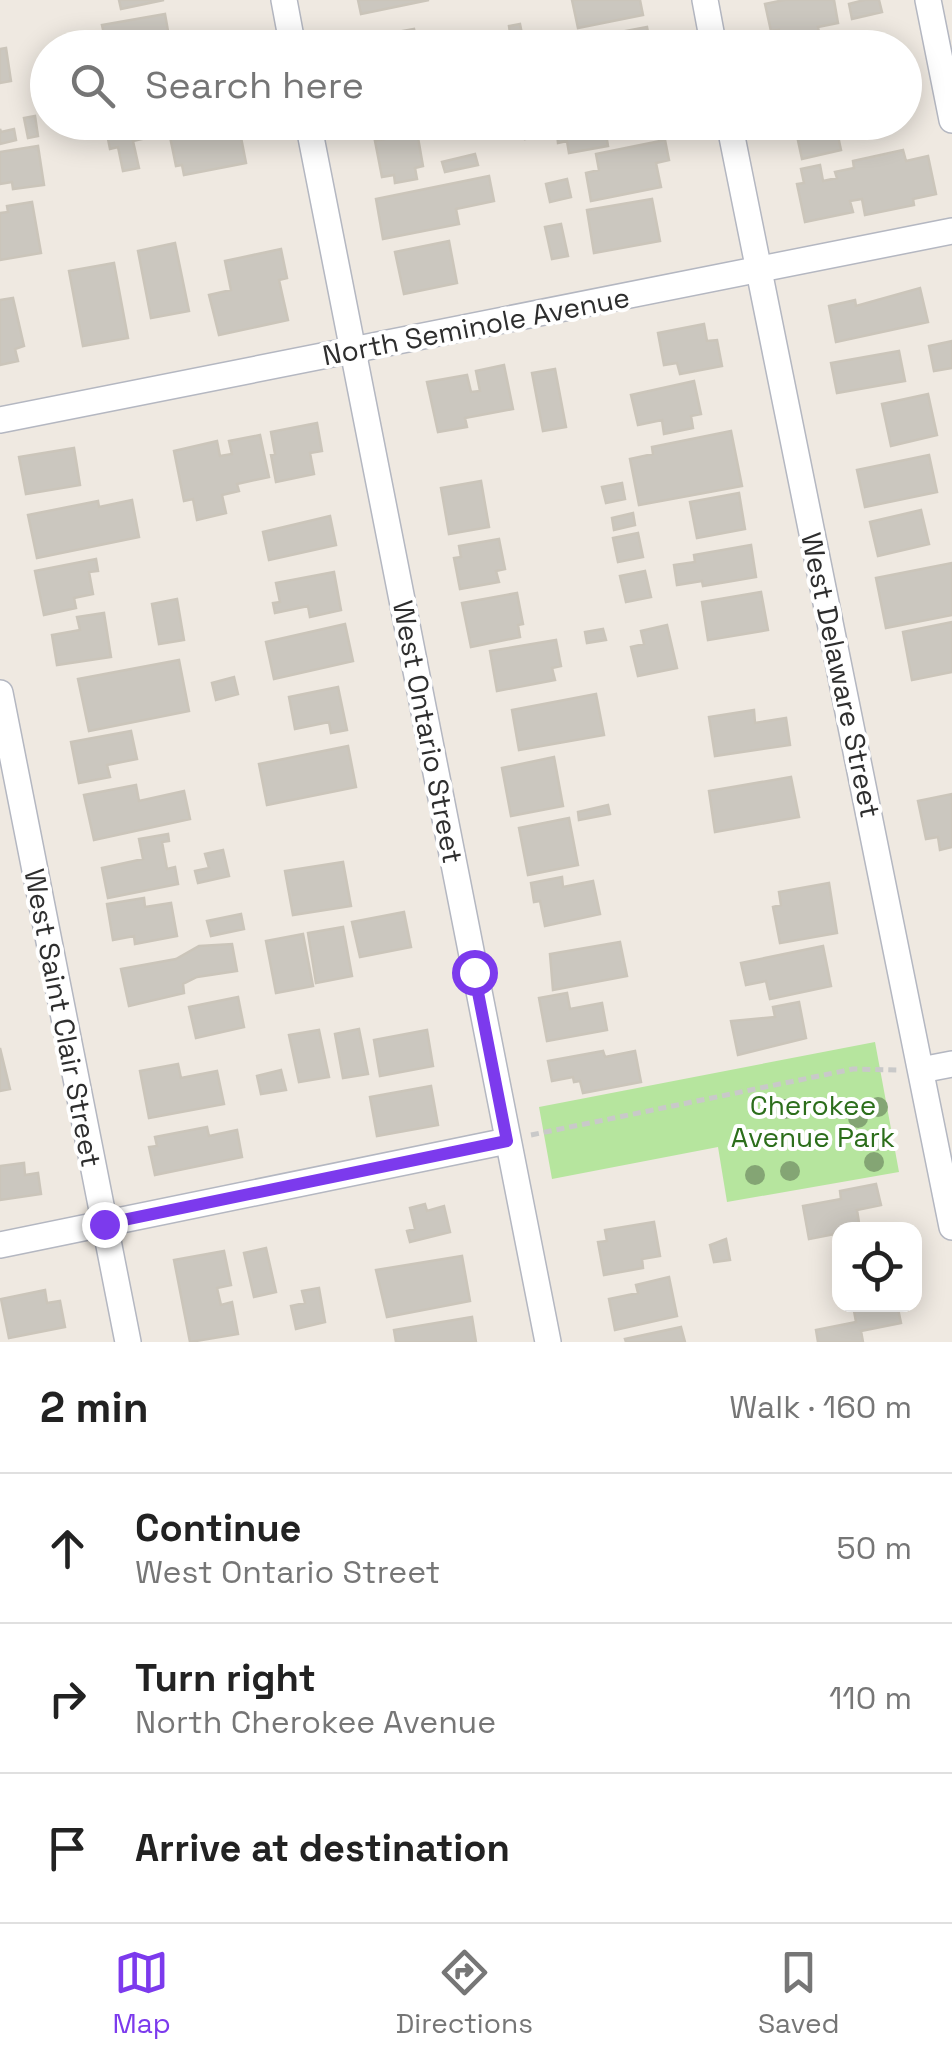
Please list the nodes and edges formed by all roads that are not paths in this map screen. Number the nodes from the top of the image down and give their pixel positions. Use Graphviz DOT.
graph roads {
  1 [pos="284,0"];
  2 [pos="705,0"];
  3 [pos="928,0"];
  4 [pos="290,30"];
  5 [pos="711,30"];
  6 [pos="952,120"];
  7 [pos="312,140"];
  8 [pos="733,140"];
  9 [pos="952,231"];
  10 [pos="758,269"];
  11 [pos="355,350"];
  12 [pos="0,420"];
  13 [pos="0,693"];
  14 [pos="952,1064"];
  15 [pos="921,1070"];
  16 [pos="507,1141"];
  17 [pos="104,1224"];
  18 [pos="952,1228"];
  19 [pos="0,1245"];
  20 [pos="128,1342"];
  21 [pos="548,1342"];
  1 -- 4 [label="street"];
  2 -- 5 [label="street"];
  3 -- 6 [label="street"];
  7 -- 11 [label="street, West Ontario Street"];
  8 -- 10 [label="street, West Delaware Street"];
  9 -- 10 [label="street, North Seminole Avenue"];
  10 -- 11 [label="street, North Seminole Avenue"];
  10 -- 15 [label="street, West Delaware Street"];
  11 -- 12 [label="street, North Seminole Avenue"];
  11 -- 16 [label="street, West Ontario Street"];
  13 -- 17 [label="street, West Saint Clair Street"];
  14 -- 15 [label="street"];
  15 -- 18 [label="street, West Delaware Street"];
  16 -- 17 [label="street"];
  16 -- 21 [label="street, West Ontario Street"];
  17 -- 19 [label="street"];
  17 -- 20 [label="street, West Saint Clair Street"];
}
